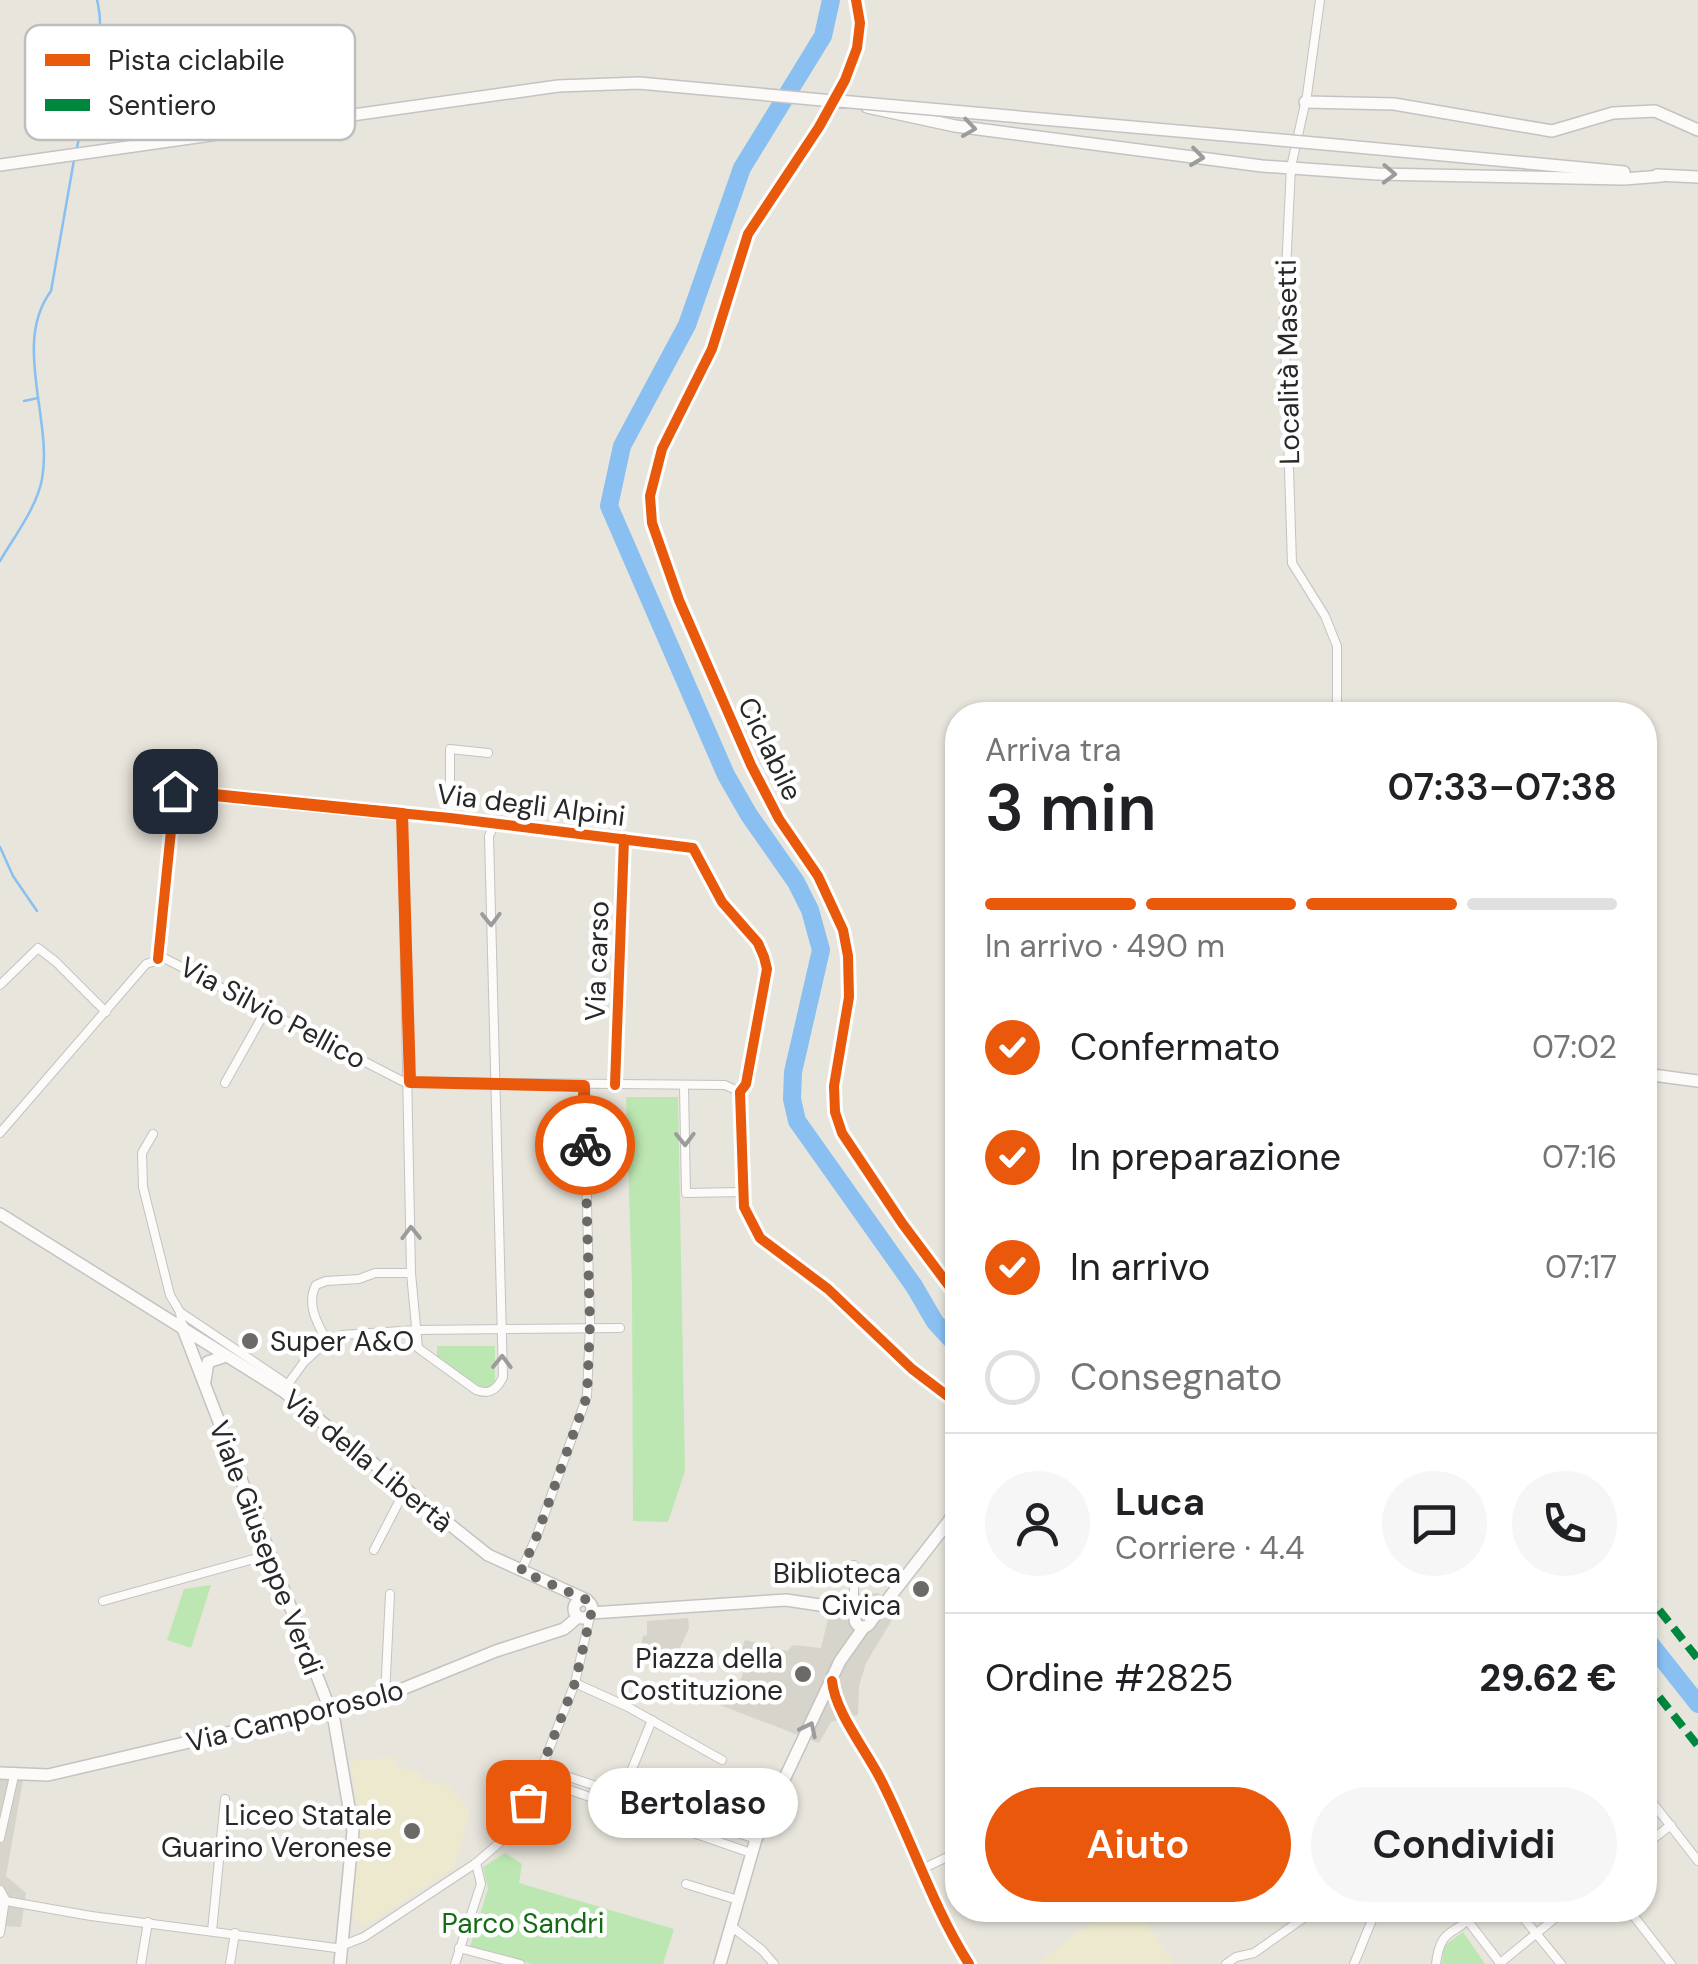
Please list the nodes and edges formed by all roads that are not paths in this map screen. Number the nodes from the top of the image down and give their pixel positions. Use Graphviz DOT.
graph roads {
  1 [pos="1320,0"];
  2 [pos="839,101"];
  3 [pos="1305,102"];
  4 [pos="355,114"];
  5 [pos="1698,130"];
  6 [pos="177,140"];
  7 [pos="0,164"];
  8 [pos="1291,167"];
  9 [pos="1662,176"];
  10 [pos="1698,177"];
  11 [pos="1337,702"];
  12 [pos="488,753"];
  13 [pos="402,814"];
  14 [pos="450,818"];
  15 [pos="495,824"];
  16 [pos="624,838"];
  17 [pos="158,959"];
  18 [pos="0,985"];
  19 [pos="266,1010"];
  20 [pos="106,1012"];
  21 [pos="1657,1076"];
  22 [pos="1698,1081"];
  23 [pos="410,1082"];
  24 [pos="225,1083"];
  25 [pos="494,1085"];
  26 [pos="584,1086"];
  27 [pos="615,1086"];
  28 [pos="684,1086"];
  29 [pos="740,1092"];
  30 [pos="0,1133"];
  31 [pos="153,1134"];
  32 [pos="743,1192"];
  33 [pos="0,1214"];
  34 [pos="411,1272"];
  35 [pos="180,1312"];
  36 [pos="182,1326"];
  37 [pos="588,1328"];
  38 [pos="620,1328"];
  39 [pos="416,1330"];
  40 [pos="502,1331"];
  41 [pos="328,1340"];
  42 [pos="212,1343"];
  43 [pos="226,1356"];
  44 [pos="208,1362"];
  45 [pos="205,1385"];
  46 [pos="285,1388"];
  47 [pos="945,1394"];
  48 [pos="405,1490"];
  49 [pos="945,1533"];
  50 [pos="374,1550"];
  51 [pos="268,1555"];
  52 [pos="854,1565"];
  53 [pos="521,1571"];
  54 [pos="390,1594"];
  55 [pos="103,1601"];
  56 [pos="587,1611"];
  57 [pos="860,1616"];
  58 [pos="832,1682"];
  59 [pos="575,1683"];
  60 [pos="386,1696"];
  61 [pos="330,1711"];
  62 [pos="652,1720"];
  63 [pos="722,1760"];
  64 [pos="542,1768"];
  65 [pos="0,1773"];
  66 [pos="14,1776"];
  67 [pos="538,1779"];
  68 [pos="622,1794"];
  69 [pos="226,1799"];
  70 [pos="618,1805"];
  71 [pos="1657,1808"];
  72 [pos="679,1813"];
  73 [pos="676,1825"];
  74 [pos="1670,1825"];
  75 [pos="1657,1835"];
  76 [pos="0,1838"];
  77 [pos="756,1839"];
  78 [pos="751,1853"];
  79 [pos="945,1858"];
  80 [pos="1698,1861"];
  81 [pos="476,1864"];
  82 [pos="922,1869"];
  83 [pos="686,1884"];
  84 [pos="2,1896"];
  85 [pos="738,1900"];
  86 [pos="148,1922"];
  87 [pos="1298,1922"];
  88 [pos="1371,1922"];
  89 [pos="1466,1922"];
  90 [pos="1469,1922"];
  91 [pos="1526,1922"];
  92 [pos="1551,1922"];
  93 [pos="1638,1922"];
  94 [pos="731,1926"];
  95 [pos="212,1931"];
  96 [pos="0,1932"];
  97 [pos="235,1933"];
  98 [pos="1536,1934"];
  99 [pos="342,1946"];
  100 [pos="459,1948"];
  101 [pos="1500,1963"];
  102 [pos="142,1964"];
  103 [pos="230,1964"];
  104 [pos="340,1964"];
  105 [pos="455,1964"];
  106 [pos="520,1964"];
  107 [pos="720,1964"];
  108 [pos="774,1964"];
  109 [pos="969,1964"];
  110 [pos="1226,1964"];
  111 [pos="1354,1964"];
  112 [pos="1436,1964"];
  113 [pos="1561,1964"];
  114 [pos="1671,1964"];
  1 -- 3 [label="street, Località Masetti"];
  2 -- 4 [label="main road"];
  2 -- 8 [label="main road, one-way, bridge"];
  2 -- 9 [label="main road, bridge"];
  3 -- 5 [label="main road"];
  3 -- 8 [label="street, Località Masetti"];
  6 -- 7 [label="main road"];
  8 -- 9 [label="main road, one-way"];
  8 -- 11 [label="street, Località Masetti"];
  9 -- 10 [label="main road"];
  12 -- 14 [label="street"];
  13 -- 14 [label="street, Via degli Alpini"];
  13 -- 17 [label="street, Via degli Alpini"];
  13 -- 23 [label="street"];
  14 -- 15 [label="street, Via degli Alpini"];
  15 -- 16 [label="street, Via degli Alpini"];
  15 -- 25 [label="street, one-way"];
  16 -- 27 [label="street, Via carso"];
  16 -- 29 [label="street, Via degli Alpini"];
  17 -- 19 [label="street, Via Silvio Pellico"];
  17 -- 20 [label="street, Via Silvio Pellico"];
  18 -- 20 [label="street"];
  19 -- 23 [label="street, Via Silvio Pellico"];
  19 -- 24 [label="street"];
  20 -- 30 [label="street, Via Silvio Pellico"];
  21 -- 22 [label="main road"];
  23 -- 25 [label="street, Via Silvio Pellico"];
  34 -- 23 [label="street, one-way"];
  25 -- 26 [label="street, Via Silvio Pellico"];
  25 -- 40 [label="street"];
  26 -- 27 [label="street, Via Silvio Pellico"];
  26 -- 37 [label="street"];
  27 -- 28 [label="street, Via Silvio Pellico"];
  28 -- 29 [label="street, Via Silvio Pellico"];
  28 -- 32 [label="street, one-way"];
  29 -- 32 [label="street"];
  31 -- 35 [label="street"];
  32 -- 47 [label="street"];
  33 -- 36 [label="main road, Via della Libertà"];
  34 -- 39 [label="street"];
  34 -- 41 [label="street"];
  35 -- 36 [label="street"];
  35 -- 42 [label="street"];
  36 -- 42 [label="main road, Via della Libertà"];
  36 -- 45 [label="main road, Viale Giuseppe Verdi"];
  37 -- 38 [label="street"];
  37 -- 40 [label="street"];
  37 -- 53 [label="street"];
  39 -- 40 [label="street"];
  39 -- 40 [label="street, one-way"];
  39 -- 41 [label="street"];
  41 -- 46 [label="street"];
  42 -- 43 [label="main road, Via della Libertà"];
  42 -- 44 [label="main road, Viale Giuseppe Verdi"];
  42 -- 46 [label="street"];
  43 -- 44 [label="main road"];
  43 -- 46 [label="main road, Via della Libertà"];
  44 -- 45 [label="main road, Viale Giuseppe Verdi"];
  45 -- 51 [label="main road, Viale Giuseppe Verdi"];
  46 -- 48 [label="main road, Via della Libertà"];
  48 -- 50 [label="street"];
  48 -- 53 [label="main road, Via della Libertà"];
  49 -- 57 [label="main road"];
  51 -- 55 [label="street"];
  51 -- 61 [label="main road, Viale Giuseppe Verdi"];
  52 -- 57 [label="street"];
  53 -- 56 [label="main road, Via della Libertà"];
  54 -- 60 [label="street"];
  56 -- 57 [label="main road, Via Camporosolo"];
  56 -- 59 [label="street"];
  56 -- 60 [label="main road, Via Camporosolo"];
  57 -- 58 [label="main road"];
  77 -- 58 [label="main road, one-way"];
  58 -- 82 [label="street"];
  59 -- 62 [label="street"];
  59 -- 64 [label="street"];
  60 -- 61 [label="main road, Via Camporosolo"];
  61 -- 66 [label="main road, Via Camporosolo"];
  61 -- 99 [label="main road, Viale Giuseppe Verdi"];
  62 -- 63 [label="street"];
  62 -- 68 [label="street"];
  64 -- 67 [label="street"];
  64 -- 68 [label="street"];
  65 -- 66 [label="main road, Via Camporosolo"];
  66 -- 76 [label="street"];
  67 -- 70 [label="street"];
  67 -- 81 [label="street"];
  68 -- 70 [label="street"];
  68 -- 72 [label="street"];
  69 -- 95 [label="street"];
  70 -- 73 [label="street"];
  71 -- 74 [label="street"];
  72 -- 73 [label="street"];
  72 -- 77 [label="street"];
  73 -- 78 [label="street"];
  74 -- 75 [label="street"];
  74 -- 80 [label="street"];
  77 -- 78 [label="main road"];
  78 -- 85 [label="main road"];
  79 -- 82 [label="street"];
  81 -- 99 [label="street"];
  81 -- 100 [label="street"];
  82 -- 109 [label="street"];
  83 -- 85 [label="street"];
  84 -- 86 [label="street"];
  84 -- 96 [label="street"];
  85 -- 94 [label="main road"];
  86 -- 95 [label="street"];
  86 -- 102 [label="street"];
  87 -- 110 [label="street"];
  88 -- 111 [label="street"];
  89 -- 112 [label="street"];
  90 -- 101 [label="street"];
  91 -- 98 [label="street"];
  92 -- 98 [label="street"];
  93 -- 114 [label="street"];
  94 -- 107 [label="main road"];
  94 -- 108 [label="street"];
  95 -- 97 [label="street"];
  97 -- 99 [label="street"];
  97 -- 103 [label="street"];
  98 -- 101 [label="street"];
  98 -- 113 [label="street"];
  99 -- 104 [label="main road, Viale Giuseppe Verdi"];
  100 -- 105 [label="street"];
  100 -- 106 [label="street"];
}
